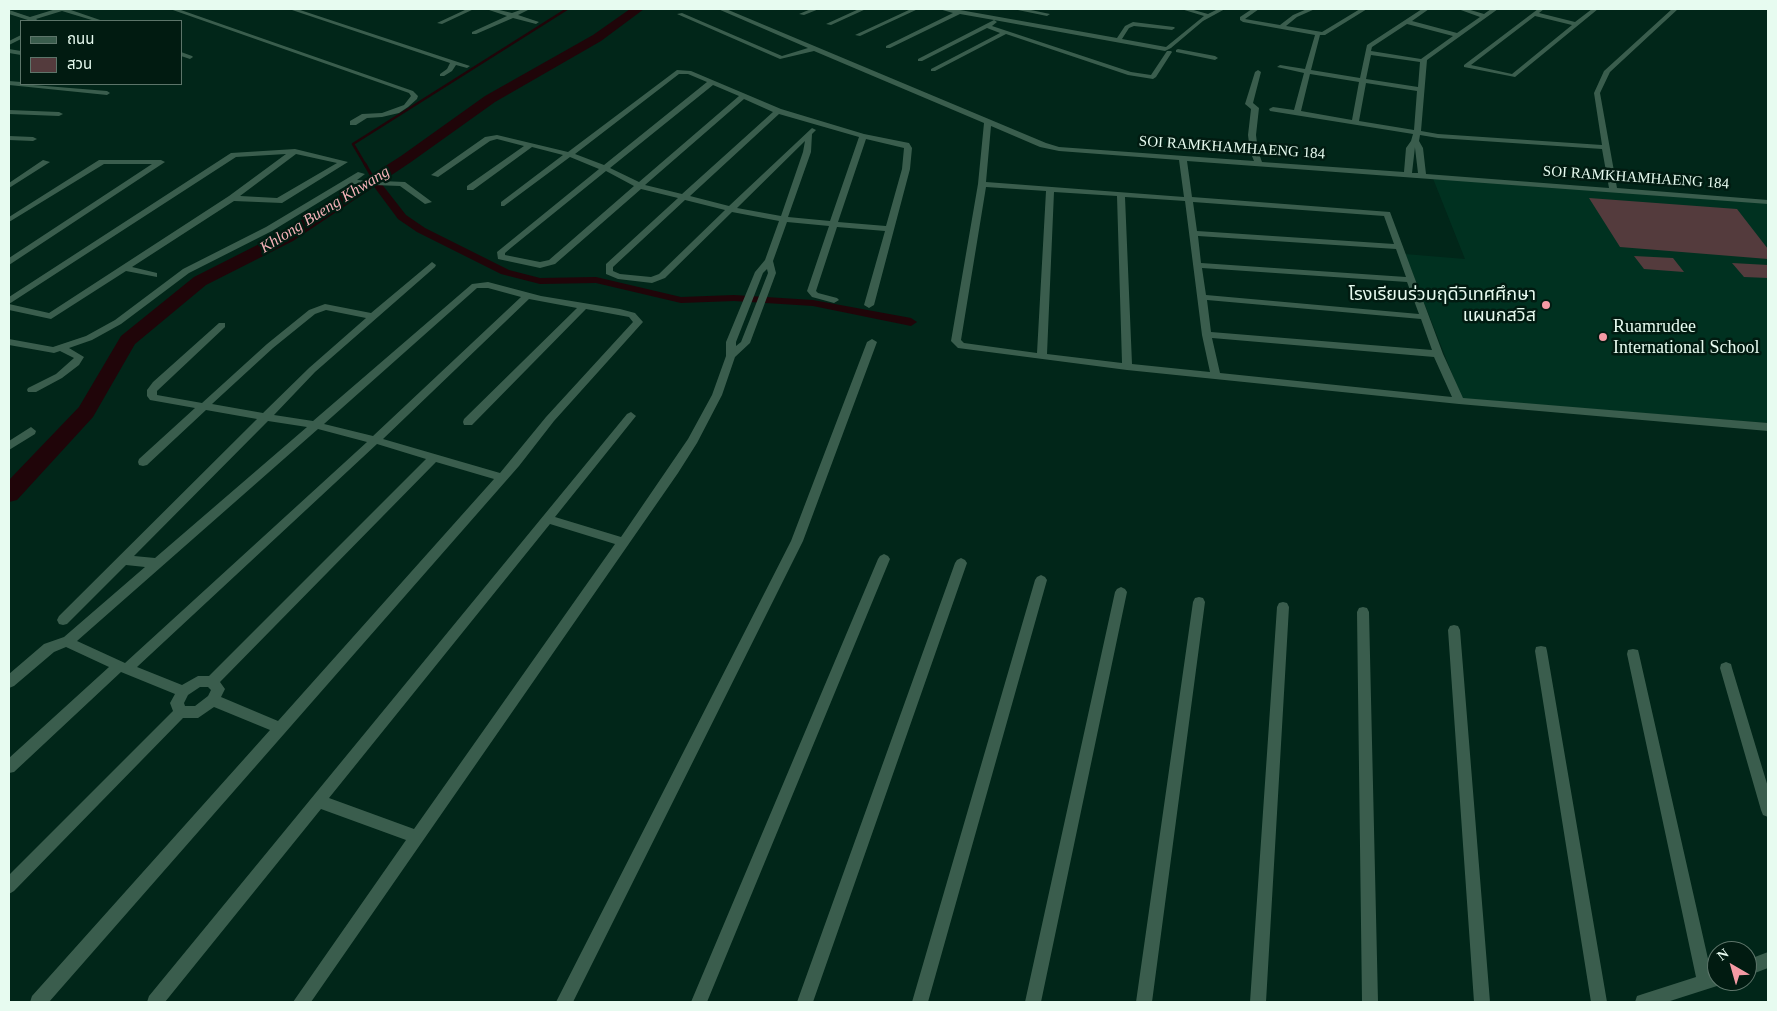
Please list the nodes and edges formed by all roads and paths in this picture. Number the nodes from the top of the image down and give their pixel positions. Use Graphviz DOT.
graph roads {
  1 [pos="62,9"];
  2 [pos="173,9"];
  3 [pos="292,9"];
  4 [pos="471,9"];
  5 [pos="489,9"];
  6 [pos="527,9"];
  7 [pos="721,9"];
  8 [pos="816,9"];
  9 [pos="863,9"];
  10 [pos="915,9"];
  11 [pos="942,9"];
  12 [pos="1016,9"];
  13 [pos="1184,9"];
  14 [pos="1256,9"];
  15 [pos="1312,9"];
  16 [pos="1364,9"];
  17 [pos="1426,9"];
  18 [pos="1461,9"];
  19 [pos="1494,9"];
  20 [pos="1541,9"];
  21 [pos="1595,9"];
  22 [pos="1675,9"];
  23 [pos="1049,11"];
  24 [pos="9,12"];
  25 [pos="960,12"];
  26 [pos="1216,12"];
  27 [pos="680,14"];
  28 [pos="802,14"];
  29 [pos="1534,14"];
  30 [pos="512,16"];
  31 [pos="1485,16"];
  32 [pos="30,19"];
  33 [pos="1000,19"];
  34 [pos="34,20"];
  35 [pos="97,20"];
  36 [pos="536,22"];
  37 [pos="1408,22"];
  38 [pos="440,23"];
  39 [pos="829,24"];
  40 [pos="1576,24"];
  41 [pos="987,26"];
  42 [pos="1039,26"];
  43 [pos="1281,27"];
  44 [pos="1172,28"];
  45 [pos="1188,31"];
  46 [pos="1006,32"];
  47 [pos="474,33"];
  48 [pos="1195,33"];
  49 [pos="858,35"];
  50 [pos="1317,36"];
  51 [pos="1456,36"];
  52 [pos="1118,41"];
  53 [pos="888,48"];
  54 [pos="813,49"];
  55 [pos="1168,50"];
  56 [pos="1177,50"];
  57 [pos="1367,52"];
  58 [pos="182,54"];
  59 [pos="190,57"];
  60 [pos="1215,58"];
  61 [pos="920,60"];
  62 [pos="1424,61"];
  63 [pos="454,62"];
  64 [pos="467,66"];
  65 [pos="1280,67"];
  66 [pos="933,70"];
  67 [pos="1258,72"];
  68 [pos="1307,72"];
  69 [pos="442,75"];
  70 [pos="1362,80"];
  71 [pos="712,82"];
  72 [pos="29,85"];
  73 [pos="1421,90"];
  74 [pos="107,93"];
  75 [pos="743,96"];
  76 [pos="1273,109"];
  77 [pos="778,111"];
  78 [pos="9,112"];
  79 [pos="1297,112"];
  80 [pos="59,114"];
  81 [pos="817,122"];
  82 [pos="988,122"];
  83 [pos="1355,122"];
  84 [pos="352,123"];
  85 [pos="1417,132"];
  86 [pos="809,135"];
  87 [pos="863,136"];
  88 [pos="9,138"];
  89 [pos="33,138"];
  90 [pos="1415,141"];
  91 [pos="530,145"];
  92 [pos="1605,147"];
  93 [pos="295,151"];
  94 [pos="568,154"];
  95 [pos="1183,158"];
  96 [pos="46,162"];
  97 [pos="1259,164"];
  98 [pos="605,168"];
  99 [pos="361,174"];
  100 [pos="1408,174"];
  101 [pos="435,175"];
  102 [pos="1422,175"];
  103 [pos="347,182"];
  104 [pos="982,184"];
  105 [pos="9,186"];
  106 [pos="640,186"];
  107 [pos="470,188"];
  108 [pos="1050,189"];
  109 [pos="1613,190"];
  110 [pos="1121,194"];
  111 [pos="232,198"];
  112 [pos="683,198"];
  113 [pos="1190,200"];
  114 [pos="428,202"];
  115 [pos="1768,202"];
  116 [pos="504,204"];
  117 [pos="729,209"];
  118 [pos="783,219"];
  119 [pos="9,220"];
  120 [pos="834,224"];
  121 [pos="888,228"];
  122 [pos="1194,233"];
  123 [pos="1399,247"];
  124 [pos="769,261"];
  125 [pos="9,262"];
  126 [pos="432,265"];
  127 [pos="1198,265"];
  128 [pos="125,268"];
  129 [pos="154,275"];
  130 [pos="1412,280"];
  131 [pos="527,296"];
  132 [pos="1203,297"];
  133 [pos="834,300"];
  134 [pos="9,301"];
  135 [pos="868,305"];
  136 [pos="584,306"];
  137 [pos="9,307"];
  138 [pos="372,316"];
  139 [pos="1425,317"];
  140 [pos="222,325"];
  141 [pos="1207,335"];
  142 [pos="9,342"];
  143 [pos="872,342"];
  144 [pos="62,348"];
  145 [pos="1438,354"];
  146 [pos="731,356"];
  147 [pos="1042,356"];
  148 [pos="1127,367"];
  149 [pos="1215,375"];
  150 [pos="32,390"];
  151 [pos="1459,401"];
  152 [pos="205,406"];
  153 [pos="265,416"];
  154 [pos="631,416"];
  155 [pos="468,422"];
  156 [pos="316,426"];
  157 [pos="1768,427"];
  158 [pos="31,431"];
  159 [pos="375,440"];
  160 [pos="9,446"];
  161 [pos="433,458"];
  162 [pos="143,462"];
  163 [pos="500,477"];
  164 [pos="546,519"];
  165 [pos="622,542"];
  166 [pos="884,559"];
  167 [pos="124,560"];
  168 [pos="158,563"];
  169 [pos="961,563"];
  170 [pos="1041,580"];
  171 [pos="1121,592"];
  172 [pos="1199,602"];
  173 [pos="1283,607"];
  174 [pos="1363,612"];
  175 [pos="63,620"];
  176 [pos="1454,630"];
  177 [pos="67,642"];
  178 [pos="1541,651"];
  179 [pos="1633,654"];
  180 [pos="123,668"];
  181 [pos="1726,668"];
  182 [pos="9,682"];
  183 [pos="212,682"];
  184 [pos="183,691"];
  185 [pos="214,700"];
  186 [pos="181,712"];
  187 [pos="279,728"];
  188 [pos="9,767"];
  189 [pos="319,801"];
  190 [pos="1768,810"];
  191 [pos="416,837"];
  192 [pos="9,886"];
  193 [pos="1707,963"];
  194 [pos="1707,981"];
  195 [pos="38,1002"];
  196 [pos="155,1002"];
  197 [pos="301,1002"];
  198 [pos="564,1002"];
  199 [pos="699,1002"];
  200 [pos="805,1002"];
  201 [pos="920,1002"];
  202 [pos="1033,1002"];
  203 [pos="1144,1002"];
  204 [pos="1258,1002"];
  205 [pos="1370,1002"];
  206 [pos="1482,1002"];
  207 [pos="1599,1002"];
  208 [pos="1644,1002"];
  1 -- 32 [label="street"];
  1 -- 35 [label="street"];
  2 -- 84 [label="street"];
  3 -- 63 [label="street"];
  4 -- 38 [label="street"];
  5 -- 30 [label="street"];
  6 -- 30 [label="street"];
  7 -- 54 [label="street, SOI RAMKHAMHAENG 184"];
  8 -- 28 [label="street"];
  9 -- 39 [label="street"];
  10 -- 49 [label="street"];
  11 -- 25 [label="street"];
  12 -- 23 [label="street"];
  13 -- 26 [label="street"];
  14 -- 43 [label="street"];
  15 -- 43 [label="street"];
  16 -- 43 [label="street"];
  17 -- 37 [label="street"];
  18 -- 31 [label="street"];
  19 -- 31 [label="street"];
  20 -- 29 [label="street"];
  21 -- 40 [label="street"];
  22 -- 92 [label="street"];
  23 -- 42 [label="street"];
  24 -- 32 [label="street"];
  25 -- 33 [label="street"];
  25 -- 53 [label="street"];
  26 -- 45 [label="street"];
  26 -- 48 [label="street"];
  27 -- 54 [label="street"];
  29 -- 40 [label="street"];
  29 -- 40 [label="street"];
  30 -- 36 [label="street"];
  30 -- 47 [label="street"];
  31 -- 51 [label="street"];
  32 -- 34 [label="street"];
  33 -- 41 [label="street"];
  33 -- 42 [label="street"];
  37 -- 51 [label="street"];
  37 -- 57 [label="street"];
  41 -- 46 [label="street"];
  41 -- 61 [label="street"];
  42 -- 52 [label="street"];
  44 -- 52 [label="street"];
  45 -- 48 [label="street"];
  45 -- 55 [label="street"];
  46 -- 55 [label="street"];
  46 -- 66 [label="street"];
  48 -- 56 [label="street"];
  50 -- 68 [label="street"];
  51 -- 62 [label="street"];
  52 -- 55 [label="street"];
  54 -- 82 [label="street, SOI RAMKHAMHAENG 184"];
  55 -- 56 [label="street"];
  56 -- 60 [label="street"];
  57 -- 62 [label="street"];
  57 -- 70 [label="street"];
  58 -- 59 [label="street"];
  62 -- 73 [label="street"];
  63 -- 64 [label="street"];
  63 -- 69 [label="street"];
  65 -- 68 [label="street"];
  67 -- 97 [label="street"];
  68 -- 70 [label="street"];
  68 -- 79 [label="street"];
  70 -- 73 [label="street"];
  70 -- 83 [label="street"];
  71 -- 75 [label="street"];
  71 -- 94 [label="street"];
  71 -- 98 [label="street"];
  72 -- 74 [label="street"];
  73 -- 85 [label="street"];
  75 -- 77 [label="street"];
  75 -- 106 [label="street"];
  76 -- 79 [label="street"];
  77 -- 81 [label="street"];
  77 -- 112 [label="street"];
  78 -- 80 [label="street"];
  79 -- 83 [label="street"];
  81 -- 86 [label="street"];
  81 -- 87 [label="street"];
  82 -- 95 [label="street, SOI RAMKHAMHAENG 184"];
  82 -- 104 [label="street"];
  83 -- 85 [label="street"];
  85 -- 90 [label="street"];
  85 -- 92 [label="street"];
  86 -- 117 [label="street"];
  86 -- 118 [label="street"];
  87 -- 120 [label="street"];
  87 -- 121 [label="street"];
  88 -- 89 [label="street"];
  90 -- 100 [label="street"];
  90 -- 102 [label="street"];
  91 -- 94 [label="street"];
  91 -- 101 [label="street"];
  91 -- 107 [label="street"];
  92 -- 109 [label="street"];
  93 -- 111 [label="street"];
  93 -- 111 [label="street"];
  93 -- 134 [label="street"];
  94 -- 98 [label="street"];
  94 -- 116 [label="street"];
  95 -- 97 [label="street, SOI RAMKHAMHAENG 184"];
  95 -- 113 [label="street"];
  96 -- 105 [label="street"];
  97 -- 100 [label="street, SOI RAMKHAMHAENG 184"];
  98 -- 106 [label="street"];
  98 -- 106 [label="street"];
  99 -- 103 [label="street"];
  100 -- 102 [label="street, SOI RAMKHAMHAENG 184"];
  102 -- 109 [label="street, SOI RAMKHAMHAENG 184"];
  103 -- 114 [label="street"];
  103 -- 144 [label="street"];
  104 -- 108 [label="street"];
  104 -- 147 [label="street"];
  106 -- 112 [label="street"];
  108 -- 110 [label="street"];
  108 -- 147 [label="street"];
  109 -- 115 [label="street, SOI RAMKHAMHAENG 184"];
  110 -- 113 [label="street"];
  110 -- 148 [label="street"];
  111 -- 128 [label="street"];
  112 -- 117 [label="street"];
  112 -- 117 [label="street"];
  113 -- 122 [label="street"];
  113 -- 123 [label="street"];
  117 -- 118 [label="street"];
  118 -- 120 [label="street"];
  118 -- 124 [label="street"];
  119 -- 125 [label="street"];
  120 -- 121 [label="street"];
  120 -- 133 [label="street"];
  121 -- 135 [label="street"];
  122 -- 123 [label="street"];
  122 -- 127 [label="street"];
  123 -- 130 [label="street"];
  124 -- 146 [label="street"];
  124 -- 146 [label="street"];
  126 -- 138 [label="street"];
  127 -- 130 [label="street"];
  127 -- 132 [label="street"];
  128 -- 129 [label="street"];
  128 -- 137 [label="street"];
  130 -- 139 [label="street"];
  131 -- 136 [label="street"];
  131 -- 156 [label="street"];
  131 -- 159 [label="street"];
  132 -- 139 [label="street"];
  132 -- 141 [label="street"];
  136 -- 155 [label="street"];
  136 -- 163 [label="street"];
  138 -- 152 [label="street"];
  138 -- 153 [label="street"];
  139 -- 145 [label="street"];
  140 -- 152 [label="street"];
  141 -- 145 [label="street"];
  141 -- 149 [label="street"];
  142 -- 144 [label="street"];
  143 -- 198 [label="street"];
  144 -- 150 [label="street"];
  145 -- 151 [label="street"];
  146 -- 165 [label="street"];
  147 -- 148 [label="street"];
  148 -- 149 [label="street"];
  149 -- 151 [label="street"];
  151 -- 157 [label="street"];
  152 -- 153 [label="street"];
  152 -- 162 [label="street"];
  153 -- 156 [label="street"];
  153 -- 167 [label="street"];
  154 -- 164 [label="street"];
  156 -- 159 [label="street"];
  156 -- 168 [label="street"];
  158 -- 160 [label="street"];
  159 -- 161 [label="street"];
  159 -- 180 [label="street"];
  161 -- 163 [label="street"];
  161 -- 183 [label="street"];
  163 -- 187 [label="street"];
  164 -- 165 [label="street"];
  164 -- 189 [label="street"];
  165 -- 191 [label="street"];
  166 -- 199 [label="street"];
  167 -- 168 [label="street"];
  167 -- 175 [label="street"];
  168 -- 177 [label="street"];
  169 -- 200 [label="street"];
  170 -- 201 [label="street"];
  171 -- 202 [label="street"];
  172 -- 203 [label="street"];
  173 -- 204 [label="street"];
  174 -- 205 [label="street"];
  176 -- 206 [label="street"];
  177 -- 180 [label="street"];
  177 -- 182 [label="street"];
  178 -- 207 [label="street"];
  179 -- 193 [label="street"];
  180 -- 184 [label="street"];
  180 -- 188 [label="street"];
  181 -- 190 [label="street"];
  183 -- 184 [label="street"];
  183 -- 185 [label="street"];
  184 -- 186 [label="street"];
  185 -- 186 [label="street"];
  185 -- 187 [label="street"];
  186 -- 192 [label="street"];
  187 -- 195 [label="street"];
  189 -- 191 [label="street"];
  189 -- 196 [label="street"];
  191 -- 197 [label="street"];
  194 -- 208 [label="street"];
}
